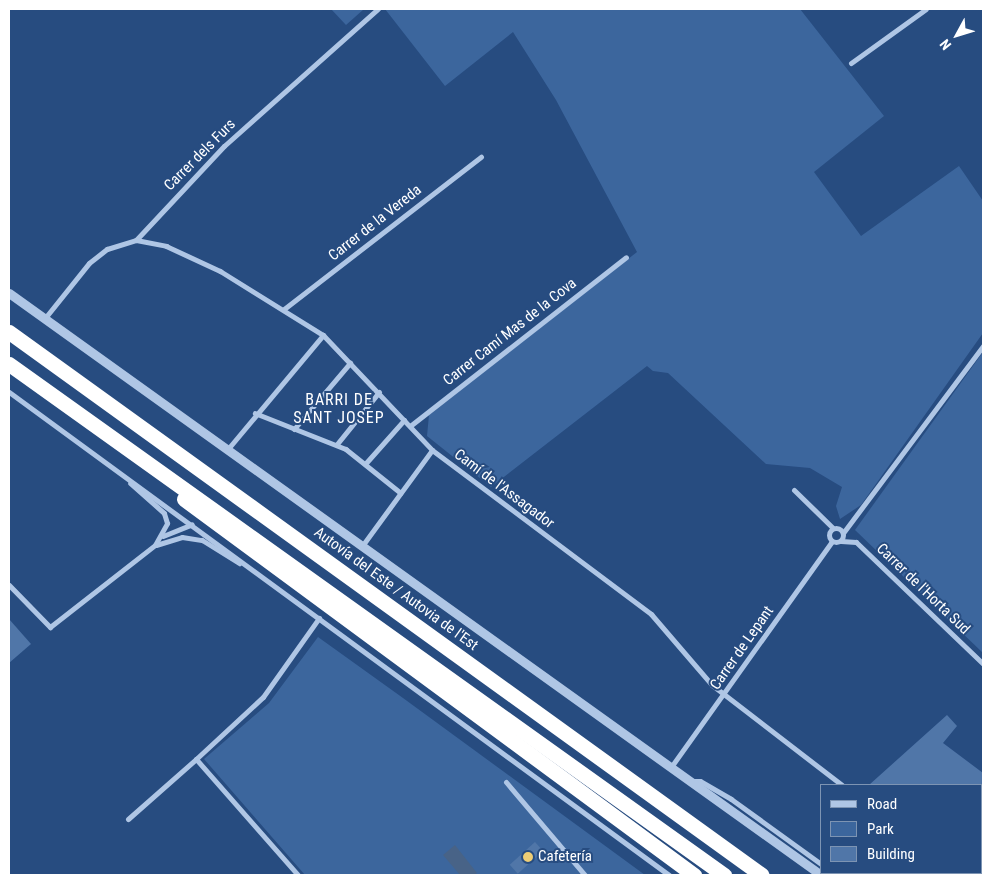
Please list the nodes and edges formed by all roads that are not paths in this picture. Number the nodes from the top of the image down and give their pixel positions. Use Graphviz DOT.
graph roads {
  1 [pos="378,9"];
  2 [pos="926,9"];
  3 [pos="851,63"];
  4 [pos="481,157"];
  5 [pos="136,240"];
  6 [pos="626,257"];
  7 [pos="9,293"];
  8 [pos="284,309"];
  9 [pos="45,318"];
  10 [pos="9,332"];
  11 [pos="323,335"];
  12 [pos="983,346"];
  13 [pos="350,363"];
  14 [pos="9,364"];
  15 [pos="9,392"];
  16 [pos="379,392"];
  17 [pos="256,413"];
  18 [pos="86,420"];
  19 [pos="404,420"];
  20 [pos="410,426"];
  21 [pos="294,429"];
  22 [pos="337,444"];
  23 [pos="227,450"];
  24 [pos="432,450"];
  25 [pos="365,464"];
  26 [pos="120,472"];
  27 [pos="794,490"];
  28 [pos="401,493"];
  29 [pos="192,524"];
  30 [pos="833,528"];
  31 [pos="845,531"];
  32 [pos="162,536"];
  33 [pos="832,541"];
  34 [pos="841,541"];
  35 [pos="856,542"];
  36 [pos="155,545"];
  37 [pos="362,546"];
  38 [pos="268,580"];
  39 [pos="9,584"];
  40 [pos="319,618"];
  41 [pos="983,664"];
  42 [pos="724,696"];
  43 [pos="196,759"];
  44 [pos="671,767"];
  45 [pos="506,782"];
  46 [pos="690,782"];
  47 [pos="841,784"];
  48 [pos="128,820"];
  49 [pos="735,856"];
  50 [pos="820,863"];
  51 [pos="297,875"];
  52 [pos="585,875"];
  53 [pos="668,875"];
  54 [pos="694,875"];
  55 [pos="724,875"];
  56 [pos="762,875"];
  57 [pos="773,875"];
  58 [pos="821,875"];
  1 -- 5 [label="street, Carrer dels Furs"];
  2 -- 3 [label="street"];
  4 -- 8 [label="street, Carrer de la Vereda"];
  5 -- 8 [label="street, Camí de l'Assagador"];
  5 -- 9 [label="street, Carrer dels Furs"];
  6 -- 20 [label="street, Carrer Camí Mas de la Cova"];
  7 -- 9 [label="street"];
  8 -- 11 [label="street, Camí de l'Assagador"];
  9 -- 23 [label="street"];
  10 -- 49 [label="highway, Autovía del Este / Autovia de l'Est"];
  11 -- 13 [label="street, Camí de l'Assagador"];
  11 -- 17 [label="street"];
  12 -- 31 [label="street"];
  13 -- 16 [label="street, Camí de l'Assagador"];
  13 -- 21 [label="street"];
  14 -- 18 [label="highway"];
  15 -- 26 [label="street"];
  16 -- 19 [label="street, Camí de l'Assagador"];
  16 -- 22 [label="street"];
  17 -- 21 [label="street"];
  17 -- 23 [label="street"];
  18 -- 54 [label="highway"];
  18 -- 55 [label="highway"];
  19 -- 20 [label="street, Camí de l'Assagador"];
  19 -- 25 [label="street"];
  20 -- 24 [label="street, Camí de l'Assagador"];
  21 -- 22 [label="street"];
  22 -- 25 [label="street"];
  23 -- 37 [label="street"];
  24 -- 28 [label="street"];
  24 -- 42 [label="street, Camí de l'Assagador"];
  25 -- 28 [label="street"];
  26 -- 29 [label="street"];
  26 -- 32 [label="street"];
  27 -- 30 [label="street"];
  28 -- 37 [label="street"];
  29 -- 32 [label="street"];
  29 -- 38 [label="street"];
  30 -- 31 [label="street"];
  30 -- 33 [label="street"];
  31 -- 34 [label="street"];
  31 -- 35 [label="street"];
  32 -- 36 [label="street"];
  33 -- 34 [label="street, Carrer de l'Horta Sud"];
  33 -- 42 [label="street, Carrer de Lepant"];
  34 -- 35 [label="street, Carrer de l'Horta Sud"];
  35 -- 41 [label="street, Carrer de l'Horta Sud"];
  36 -- 38 [label="street"];
  36 -- 39 [label="street"];
  37 -- 44 [label="street"];
  38 -- 40 [label="street"];
  40 -- 43 [label="street"];
  40 -- 53 [label="street"];
  42 -- 44 [label="street, Carrer de Lepant"];
  42 -- 47 [label="street, Camí de l'Assagador"];
  43 -- 48 [label="street"];
  43 -- 51 [label="street"];
  44 -- 46 [label="street"];
  45 -- 52 [label="street"];
  46 -- 50 [label="street"];
  46 -- 58 [label="street"];
  49 -- 56 [label="highway, Autovía del Este / Autovia de l'Est"];
  49 -- 57 [label="highway"];
}
